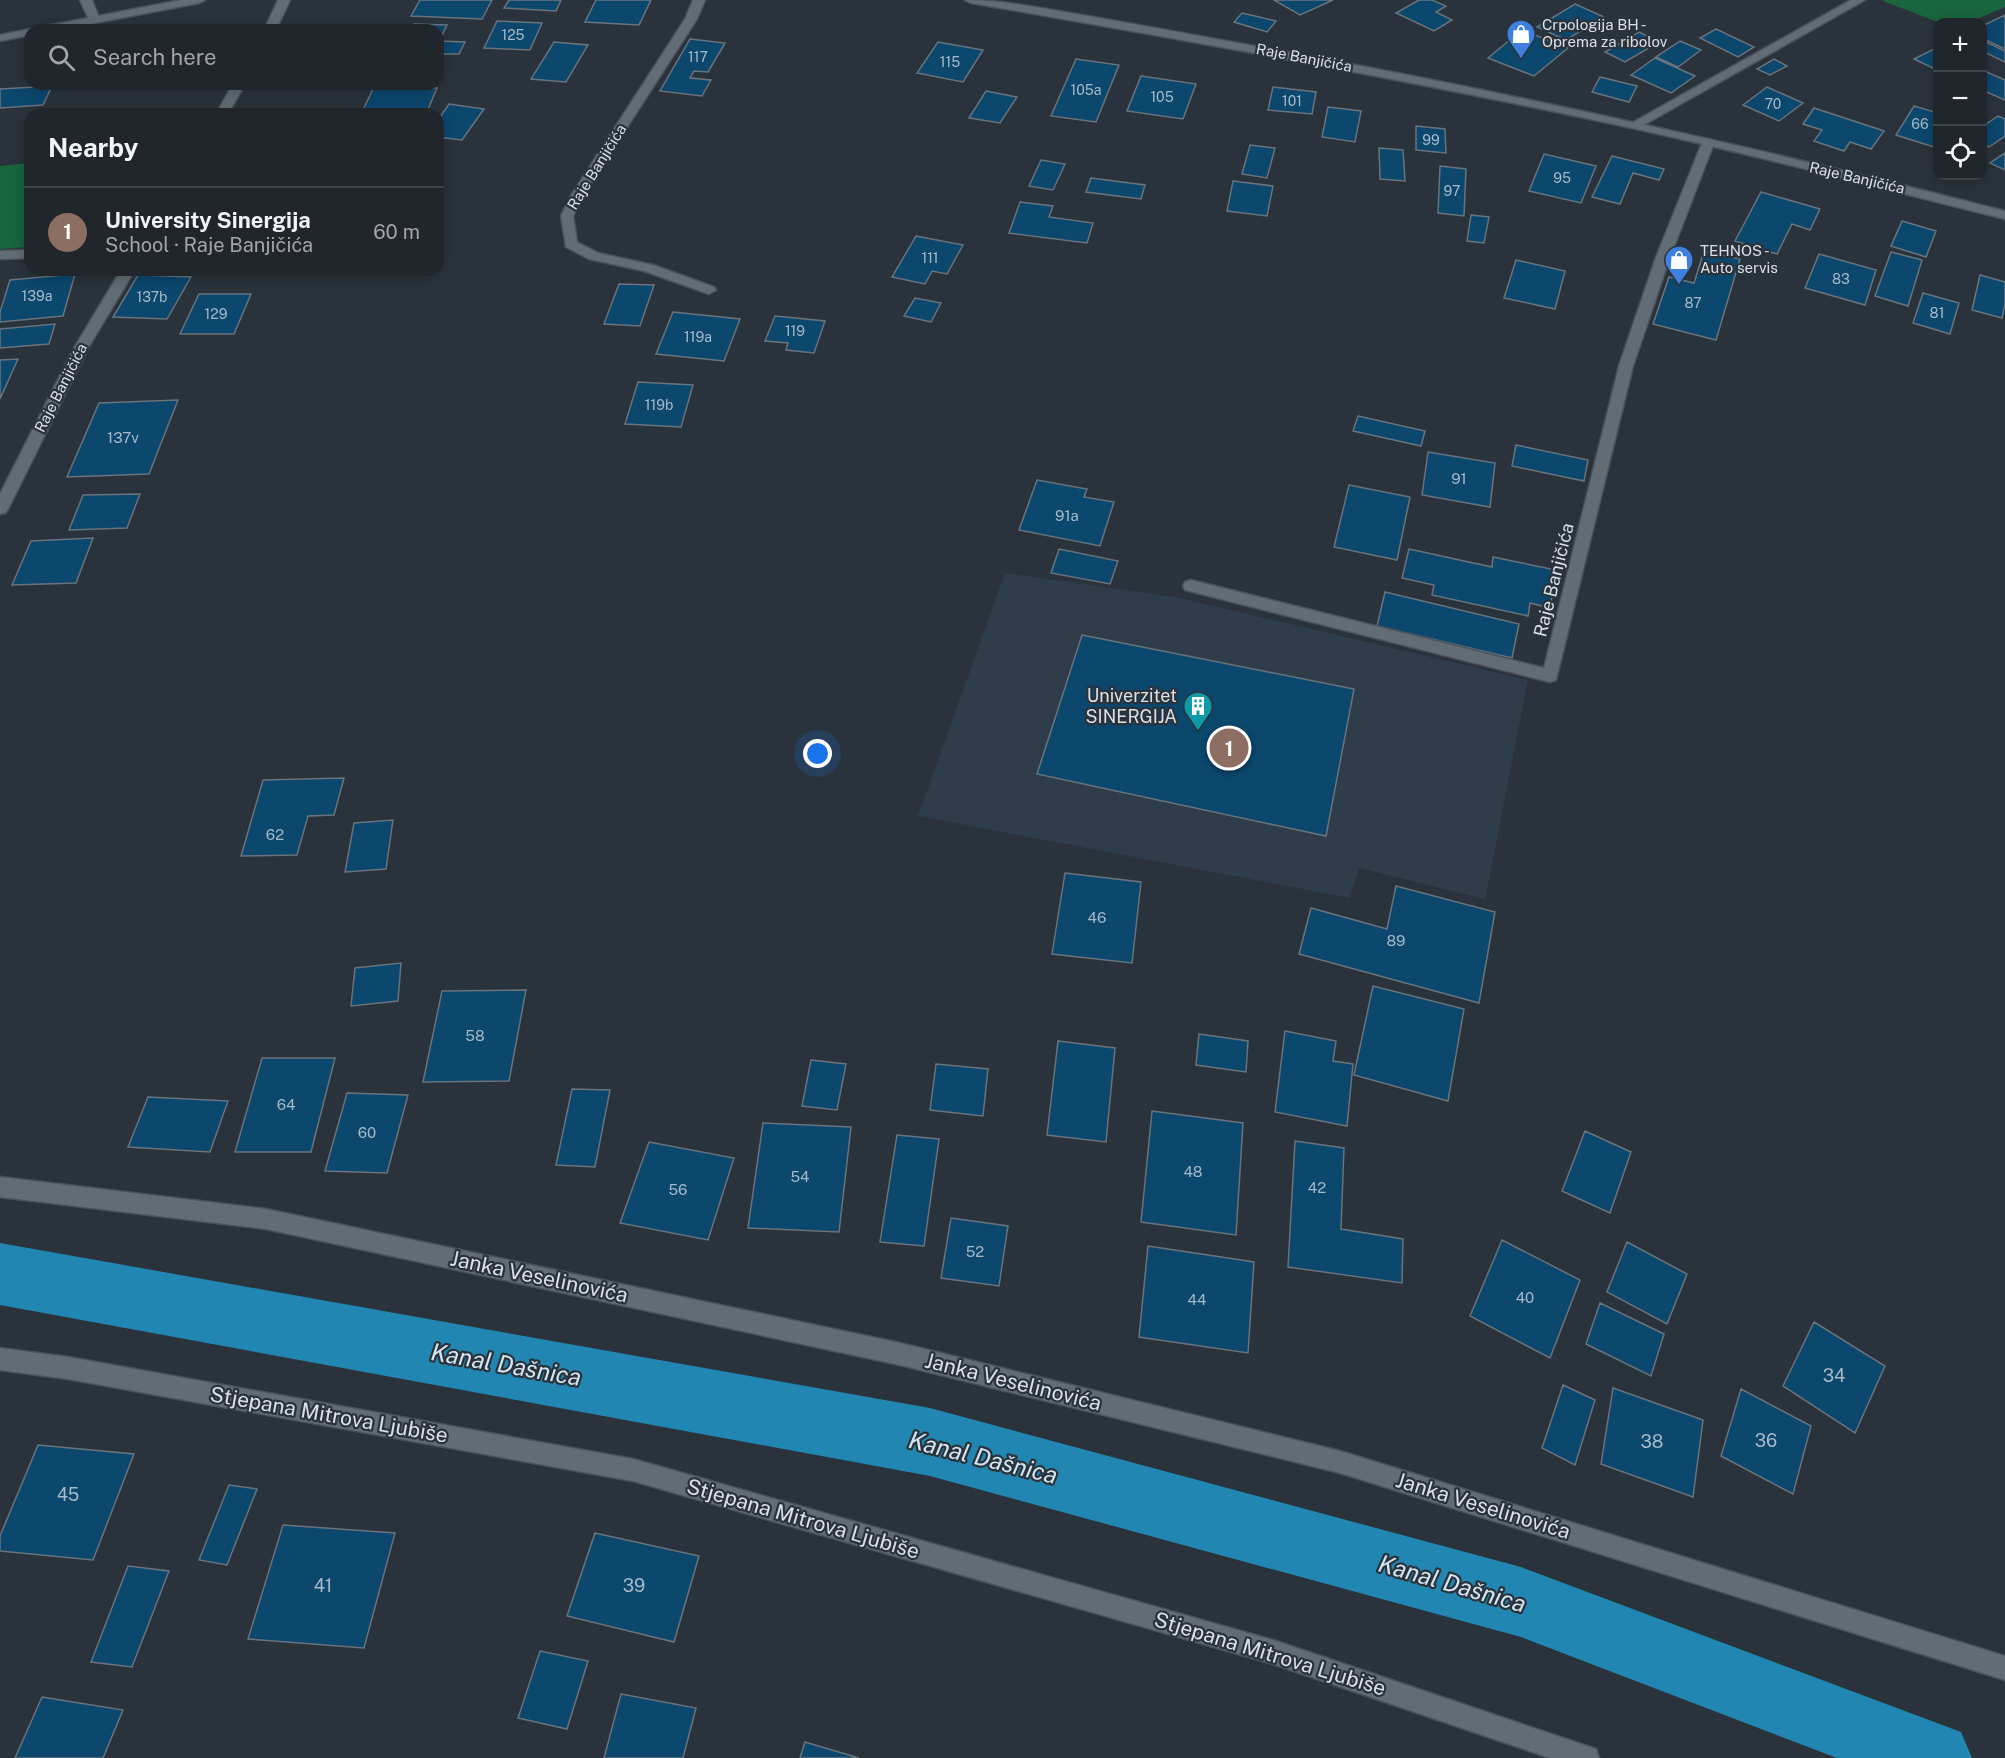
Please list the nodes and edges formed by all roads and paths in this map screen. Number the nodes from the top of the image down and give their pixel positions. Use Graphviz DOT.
graph roads {
  1 [pos="86,0"];
  2 [pos="199,0"];
  3 [pos="284,0"];
  4 [pos="699,0"];
  5 [pos="971,0"];
  6 [pos="1859,0"];
  7 [pos="94,20"];
  8 [pos="73,24"];
  9 [pos="273,24"];
  10 [pos="24,33"];
  11 [pos="0,38"];
  12 [pos="236,90"];
  13 [pos="225,108"];
  14 [pos="1636,124"];
  15 [pos="1708,142"];
  16 [pos="2005,215"];
  17 [pos="24,254"];
  18 [pos="0,255"];
  19 [pos="124,276"];
  20 [pos="709,290"];
  21 [pos="0,509"];
  22 [pos="1191,586"];
  23 [pos="0,1187"];
  24 [pos="0,1359"];
  25 [pos="2005,1668"];
  26 [pos="1587,1758"];
  1 -- 7 [label="street"];
  2 -- 7 [label="street"];
  3 -- 9 [label="street"];
  4 -- 20 [label="street, Raje Banjičića"];
  5 -- 14 [label="street, Raje Banjičića"];
  6 -- 14 [label="street"];
  7 -- 8 [label="street"];
  10 -- 11 [label="street"];
  12 -- 13 [label="street"];
  14 -- 15 [label="street, Raje Banjičića"];
  15 -- 16 [label="street, Raje Banjičića"];
  15 -- 22 [label="street, Raje Banjičića"];
  17 -- 18 [label="street"];
  19 -- 21 [label="street, Raje Banjičića"];
  23 -- 25 [label="street, Janka Veselinovića"];
  24 -- 26 [label="street, Stjepana Mitrova Ljubiše"];
}
